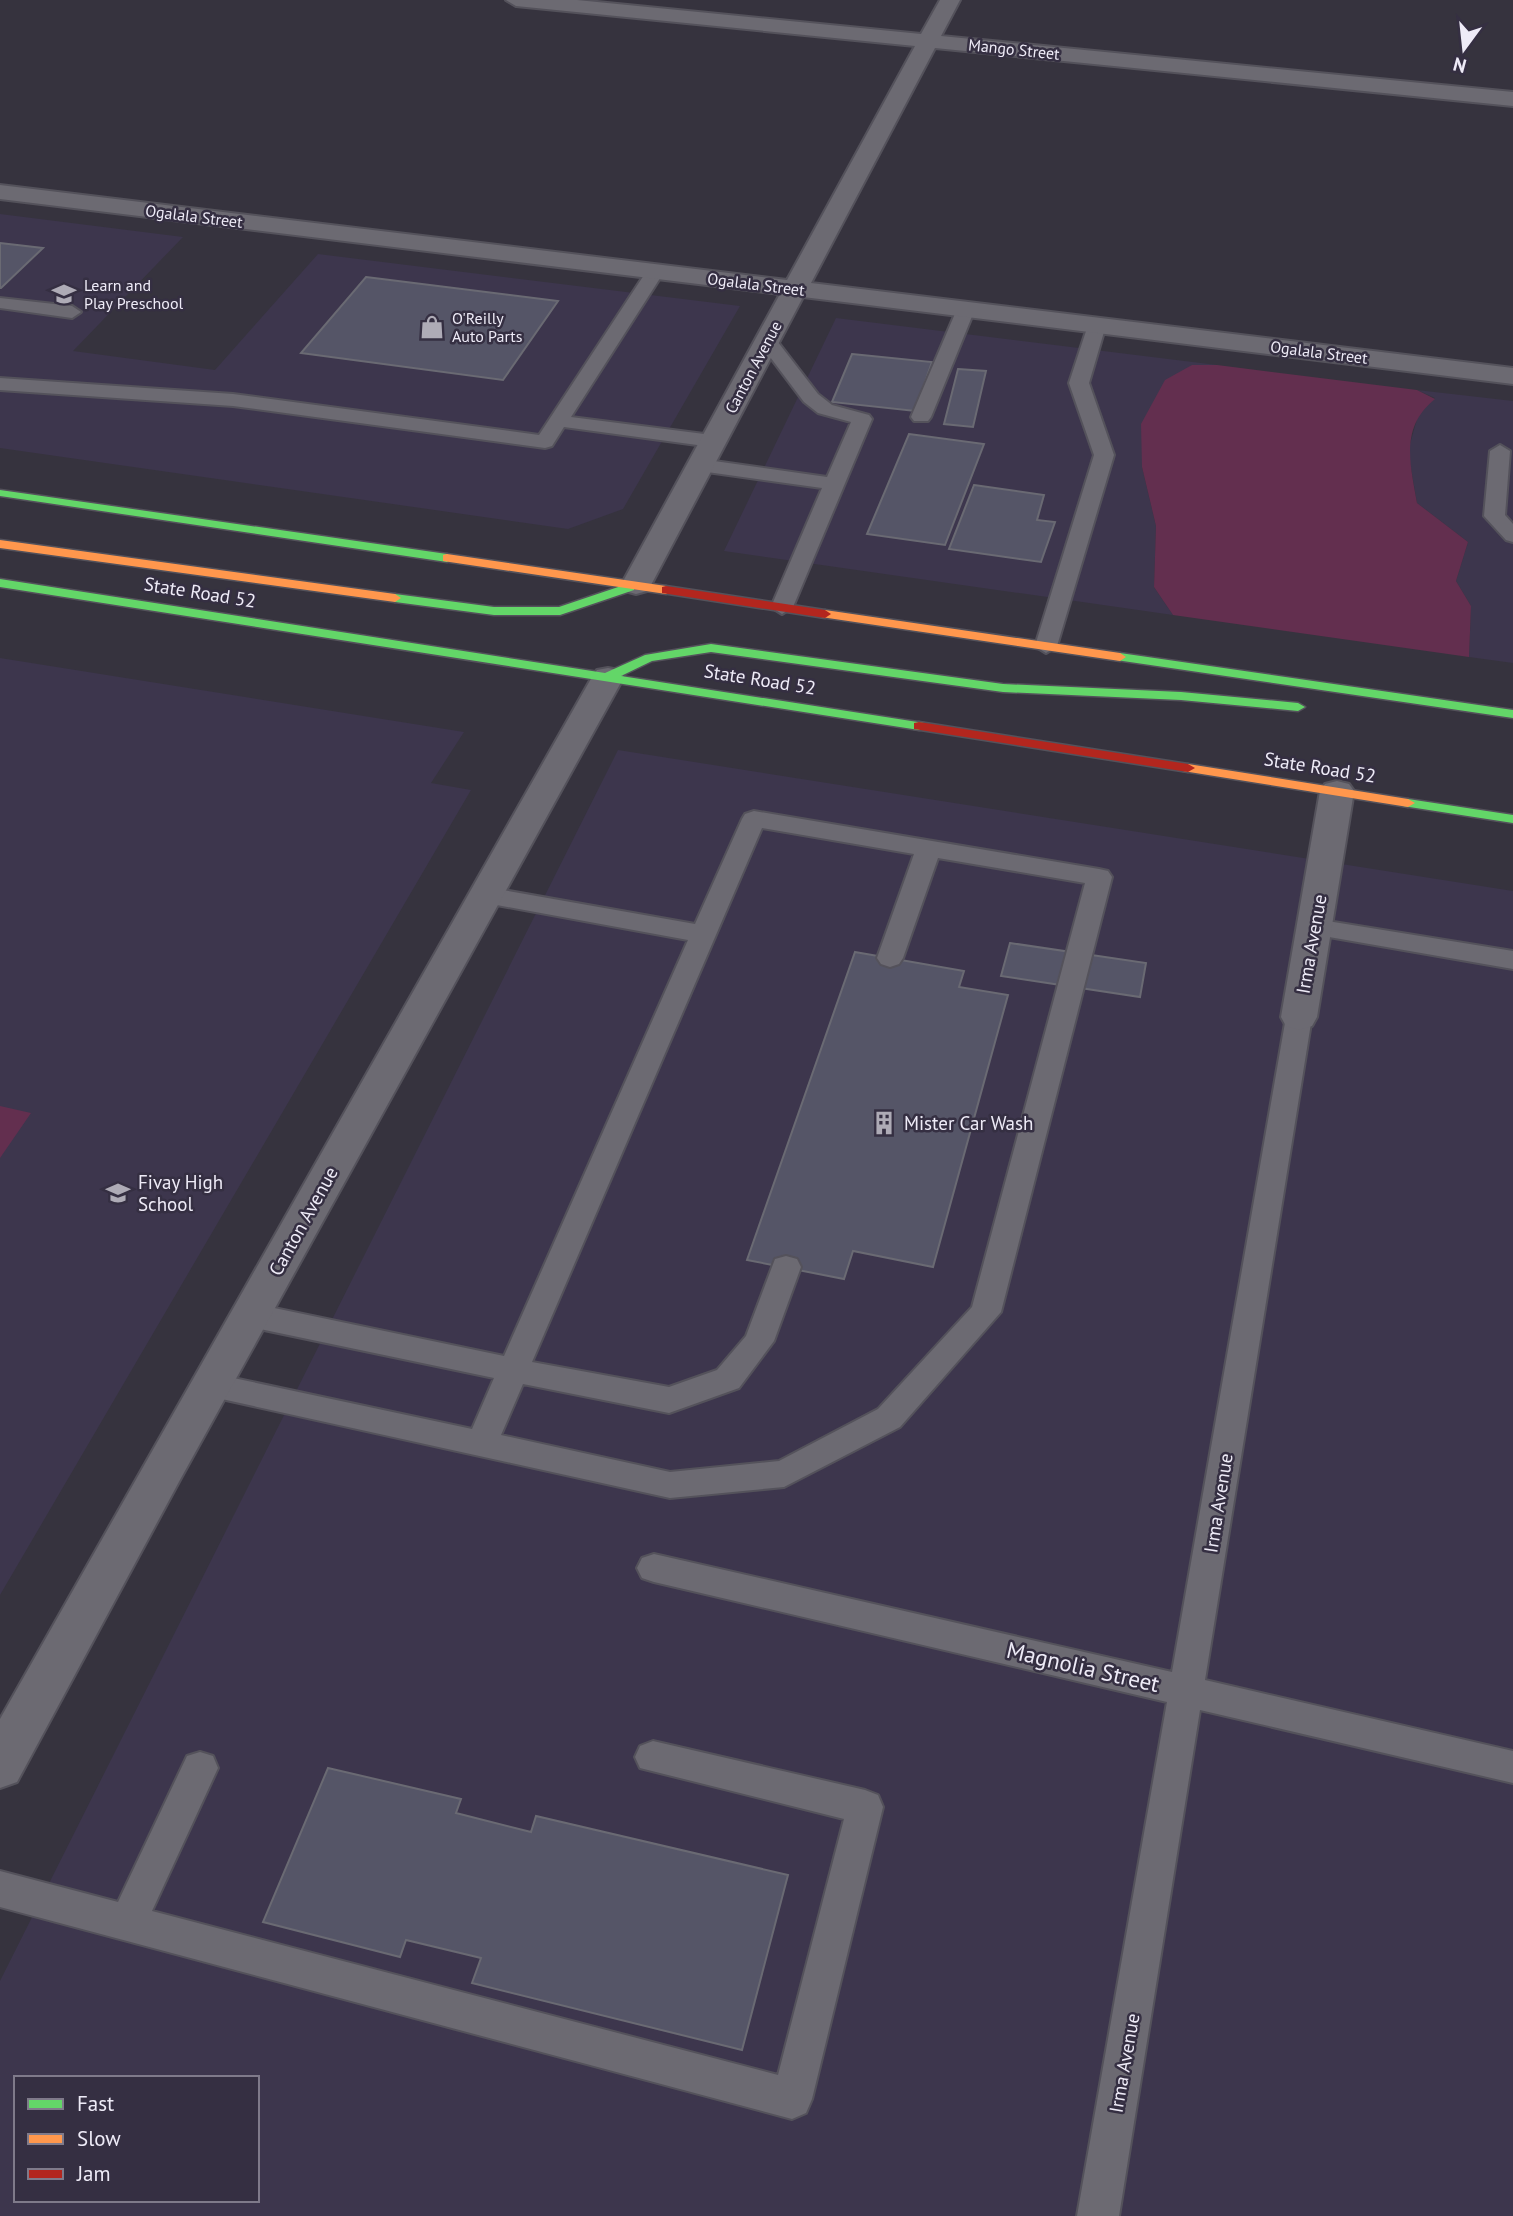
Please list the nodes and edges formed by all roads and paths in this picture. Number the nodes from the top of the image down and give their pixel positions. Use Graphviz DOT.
graph roads {
  1 [pos="516,0"];
  2 [pos="950,0"];
  3 [pos="928,41"];
  4 [pos="1513,99"];
  5 [pos="0,192"];
  6 [pos="655,272"];
  7 [pos="795,289"];
  8 [pos="0,303"];
  9 [pos="966,309"];
  10 [pos="72,312"];
  11 [pos="1097,325"];
  12 [pos="767,341"];
  13 [pos="1513,376"];
  14 [pos="0,384"];
  15 [pos="921,417"];
  16 [pos="560,421"];
  17 [pos="712,441"];
  18 [pos="1500,451"];
  19 [pos="700,465"];
  20 [pos="834,484"];
  21 [pos="0,493"];
  22 [pos="1513,536"];
  23 [pos="0,544"];
  24 [pos="0,583"];
  25 [pos="636,585"];
  26 [pos="782,607"];
  27 [pos="1046,646"];
  28 [pos="608,677"];
  29 [pos="1320,709"];
  30 [pos="1513,717"];
  31 [pos="1431,720"];
  32 [pos="1337,791"];
  33 [pos="1513,819"];
  34 [pos="929,848"];
  35 [pos="486,895"];
  36 [pos="1315,927"];
  37 [pos="704,934"];
  38 [pos="890,958"];
  39 [pos="1513,960"];
  40 [pos="1299,1017"];
  41 [pos="786,1267"];
  42 [pos="250,1315"];
  43 [pos="513,1370"];
  44 [pos="210,1385"];
  45 [pos="481,1444"];
  46 [pos="654,1568"];
  47 [pos="1186,1691"];
  48 [pos="653,1756"];
  49 [pos="0,1766"];
  50 [pos="1513,1766"];
  51 [pos="200,1768"];
  52 [pos="0,1889"];
  53 [pos="127,1923"];
  54 [pos="1098,2216"];
  1 -- 3 [label="street, Mango Street"];
  2 -- 3 [label="street, Canton Avenue"];
  3 -- 4 [label="street, Mango Street"];
  3 -- 7 [label="street, Canton Avenue"];
  5 -- 6 [label="street, Ogalala Street"];
  6 -- 7 [label="street, Ogalala Street"];
  6 -- 16 [label="lane"];
  7 -- 9 [label="street, Ogalala Street"];
  7 -- 12 [label="street, Canton Avenue"];
  8 -- 10 [label="lane"];
  9 -- 11 [label="street, Ogalala Street"];
  9 -- 15 [label="lane"];
  11 -- 13 [label="street, Ogalala Street"];
  11 -- 27 [label="lane"];
  12 -- 17 [label="street, Canton Avenue"];
  12 -- 20 [label="lane"];
  14 -- 16 [label="lane"];
  16 -- 17 [label="lane"];
  17 -- 19 [label="street, Canton Avenue"];
  18 -- 22 [label="lane"];
  19 -- 20 [label="lane"];
  19 -- 25 [label="street, Canton Avenue"];
  20 -- 26 [label="lane"];
  21 -- 25 [label="main road"];
  23 -- 25 [label="main road"];
  24 -- 28 [label="main road, State Road 52"];
  25 -- 26 [label="main road"];
  26 -- 27 [label="main road"];
  27 -- 30 [label="main road"];
  28 -- 29 [label="main road"];
  28 -- 32 [label="main road, State Road 52"];
  28 -- 35 [label="street, Canton Avenue"];
  30 -- 31 [label="main road"];
  32 -- 33 [label="main road, State Road 52"];
  32 -- 36 [label="street, Irma Avenue"];
  34 -- 37 [label="lane"];
  34 -- 38 [label="lane"];
  34 -- 45 [label="lane"];
  35 -- 37 [label="lane"];
  35 -- 42 [label="street, Canton Avenue"];
  36 -- 39 [label="lane"];
  36 -- 40 [label="street, Irma Avenue"];
  37 -- 43 [label="lane"];
  40 -- 47 [label="lane, Irma Avenue"];
  41 -- 43 [label="lane"];
  42 -- 43 [label="lane"];
  42 -- 44 [label="street, Canton Avenue"];
  43 -- 45 [label="lane"];
  44 -- 45 [label="lane"];
  44 -- 49 [label="street, Canton Avenue"];
  46 -- 47 [label="lane, Magnolia Street"];
  47 -- 50 [label="lane, Magnolia Street"];
  47 -- 54 [label="lane, Irma Avenue"];
  48 -- 53 [label="lane"];
  51 -- 53 [label="lane"];
  52 -- 53 [label="lane"];
}
